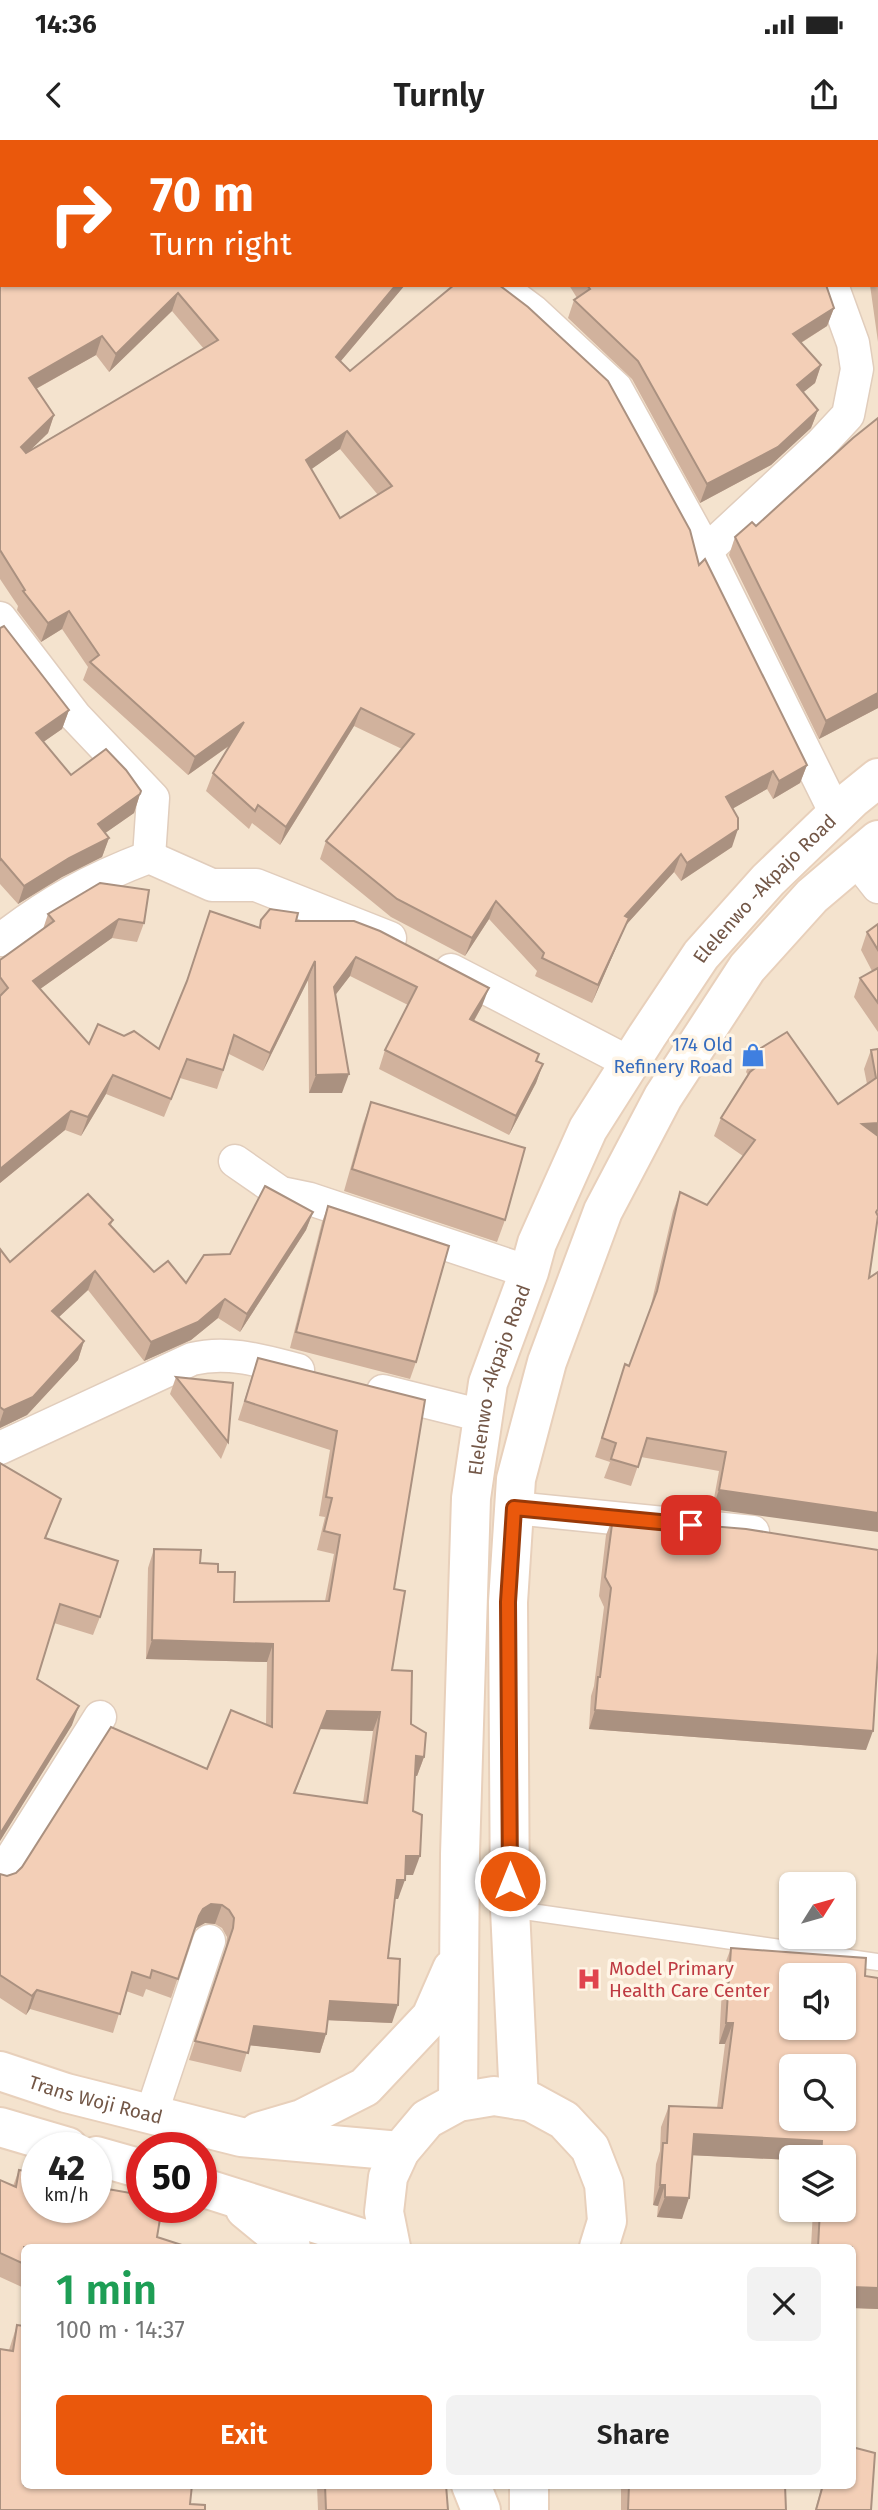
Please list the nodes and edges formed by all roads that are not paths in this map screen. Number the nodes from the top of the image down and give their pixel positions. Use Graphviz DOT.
graph roads {
  1 [pos="501,287"];
  2 [pos="833,287"];
  3 [pos="706,551"];
  4 [pos="0,618"];
  5 [pos="878,778"];
  6 [pos="836,814"];
  7 [pos="149,857"];
  8 [pos="871,862"];
  9 [pos="0,940"];
  10 [pos="630,1063"];
  11 [pos="235,1161"];
  12 [pos="529,1272"];
  13 [pos="321,1375"];
  14 [pos="361,1385"];
  15 [pos="483,1416"];
  16 [pos="0,1448"];
  17 [pos="514,1508"];
  18 [pos="782,1536"];
  19 [pos="100,1717"];
  20 [pos="0,1876"];
  21 [pos="510,1909"];
  22 [pos="209,1941"];
  23 [pos="458,1954"];
  24 [pos="878,1962"];
  25 [pos="0,2071"];
  26 [pos="519,2100"];
  27 [pos="458,2102"];
  28 [pos="150,2115"];
  29 [pos="0,2127"];
  30 [pos="21,2133"];
  31 [pos="241,2137"];
  32 [pos="400,2151"];
  33 [pos="217,2192"];
  34 [pos="217,2193"];
  35 [pos="287,2244"];
  36 [pos="381,2244"];
  37 [pos="389,2244"];
  38 [pos="600,2244"];
  39 [pos="473,2489"];
  40 [pos="478,2489"];
  41 [pos="529,2489"];
  42 [pos="481,2510"];
  43 [pos="529,2510"];
  1 -- 3 [label="street"];
  2 -- 3 [label="street"];
  3 -- 6 [label="street"];
  4 -- 7 [label="street"];
  5 -- 6 [label="main road, Elelenwo -Akpajo Road"];
  6 -- 10 [label="main road, Elelenwo -Akpajo Road"];
  7 -- 9 [label="street"];
  7 -- 10 [label="street"];
  8 -- 17 [label="main road, Elelenwo -Akpajo Road"];
  10 -- 12 [label="main road, Elelenwo -Akpajo Road"];
  11 -- 12 [label="street"];
  12 -- 15 [label="main road, Elelenwo -Akpajo Road"];
  13 -- 16 [label="street"];
  14 -- 15 [label="street"];
  15 -- 23 [label="main road, Elelenwo -Akpajo Road"];
  17 -- 18 [label="street"];
  17 -- 21 [label="main road, Elelenwo -Akpajo Road"];
  19 -- 20 [label="street"];
  21 -- 24 [label="lane"];
  21 -- 26 [label="main road, Elelenwo -Akpajo Road"];
  22 -- 28 [label="street"];
  23 -- 27 [label="main road, Elelenwo -Akpajo Road"];
  23 -- 31 [label="main road"];
  25 -- 28 [label="main road, Trans Woji Road"];
  26 -- 27 [label="main road"];
  26 -- 38 [label="main road"];
  27 -- 32 [label="main road"];
  28 -- 31 [label="main road, Trans Woji Road"];
  29 -- 30 [label="main road"];
  31 -- 32 [label="main road, Trans Woji Road"];
  32 -- 37 [label="main road"];
  33 -- 36 [label="main road"];
  34 -- 35 [label="main road"];
  39 -- 42 [label="main road"];
  40 -- 42 [label="main road"];
  41 -- 43 [label="main road"];
}
